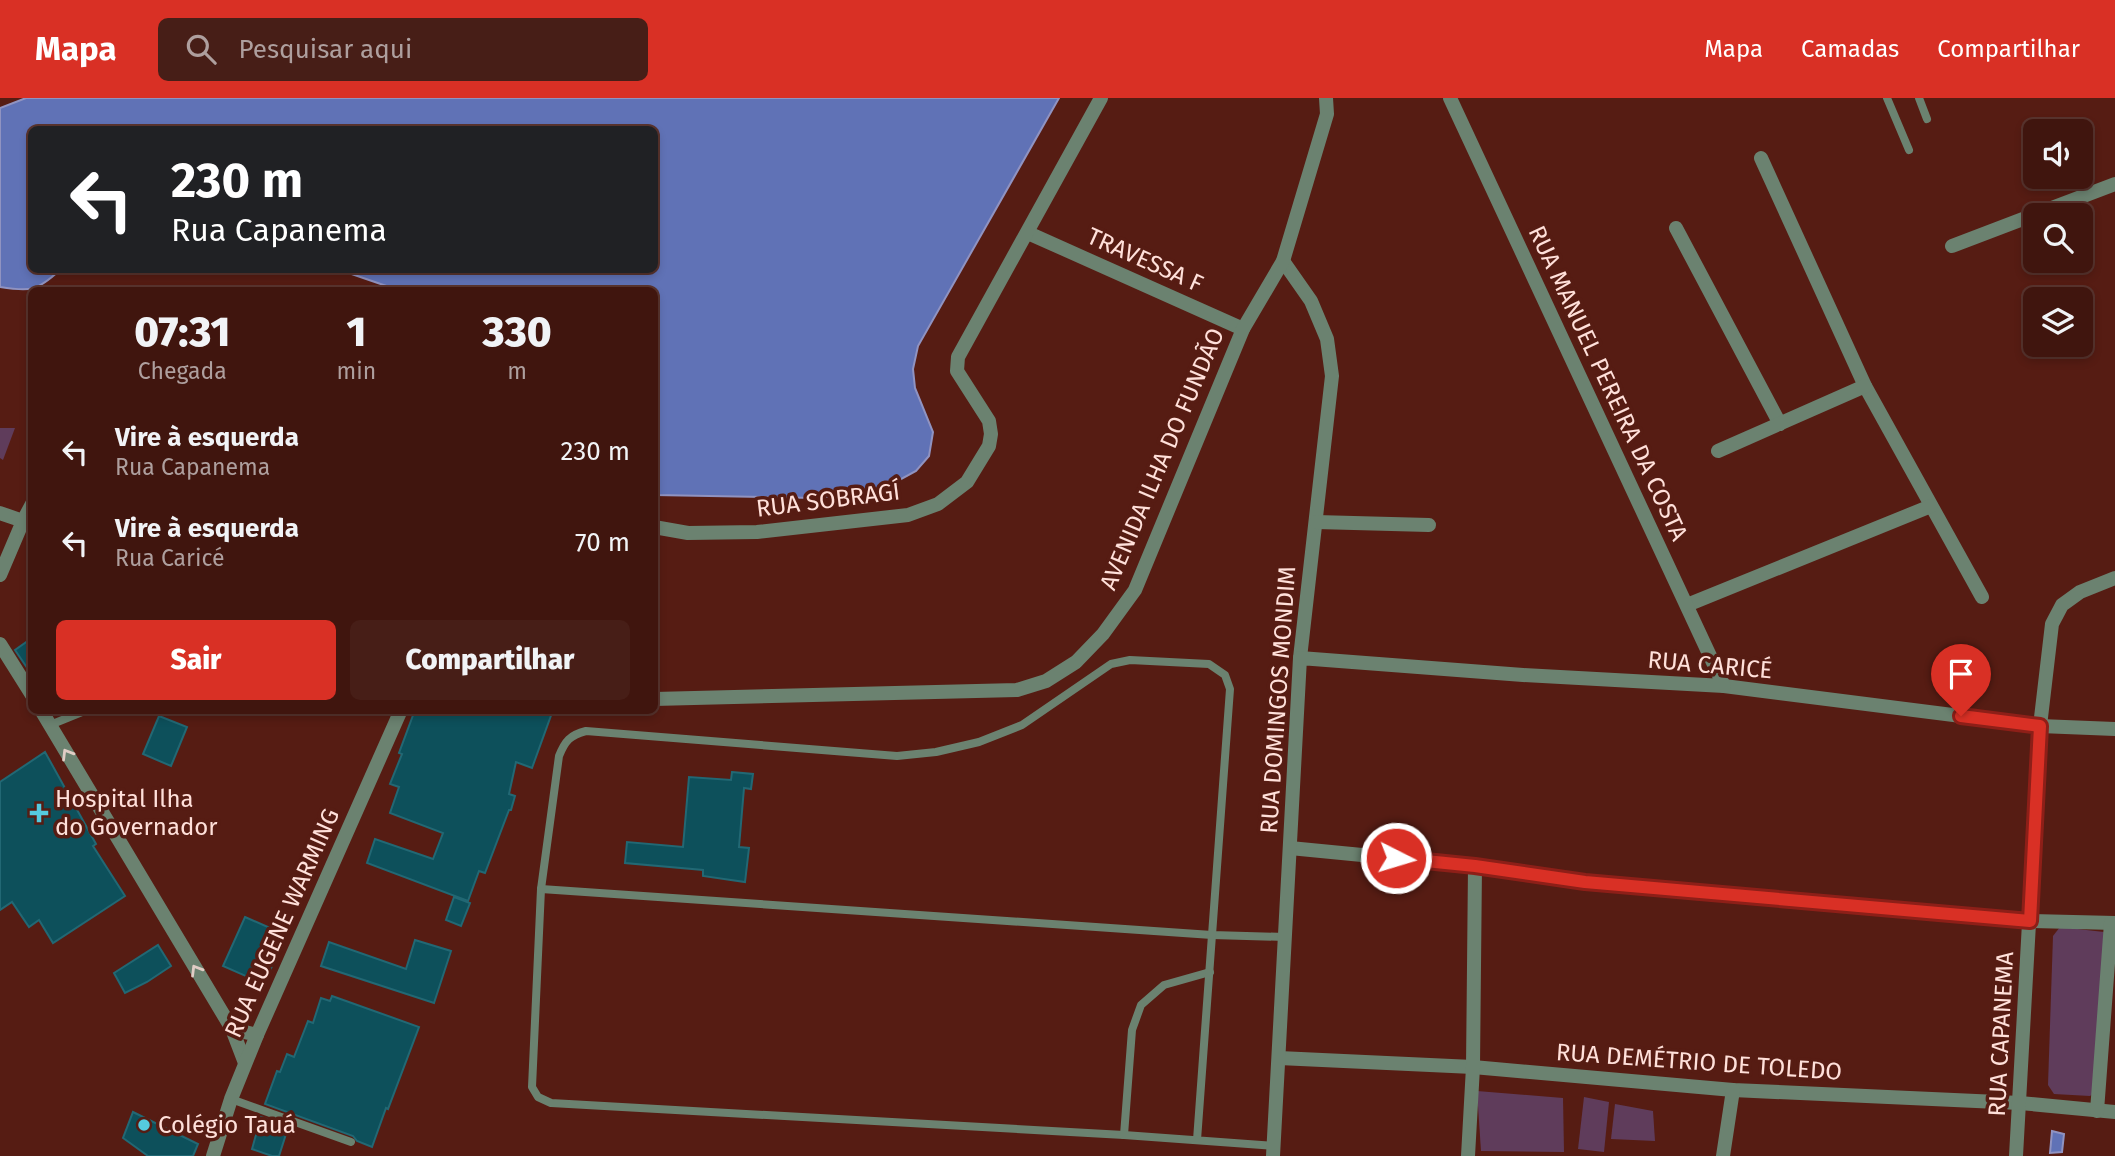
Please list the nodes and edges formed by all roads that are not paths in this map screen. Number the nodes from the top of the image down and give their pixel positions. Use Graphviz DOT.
graph roads {
  1 [pos="1101,98"];
  2 [pos="1326,98"];
  3 [pos="1450,98"];
  4 [pos="1887,98"];
  5 [pos="1919,98"];
  6 [pos="1927,119"];
  7 [pos="1909,150"];
  8 [pos="1761,158"];
  9 [pos="2115,184"];
  10 [pos="1676,228"];
  11 [pos="1028,233"];
  12 [pos="1952,246"];
  13 [pos="1283,261"];
  14 [pos="1243,329"];
  15 [pos="1865,386"];
  16 [pos="1780,424"];
  17 [pos="1718,451"];
  18 [pos="1931,506"];
  19 [pos="0,513"];
  20 [pos="1316,522"];
  21 [pos="27,523"];
  22 [pos="1429,525"];
  23 [pos="658,528"];
  24 [pos="0,575"];
  25 [pos="2115,578"];
  26 [pos="1982,597"];
  27 [pos="1687,606"];
  28 [pos="0,644"];
  29 [pos="1300,658"];
  30 [pos="1724,686"];
  31 [pos="28,689"];
  32 [pos="658,699"];
  33 [pos="43,714"];
  34 [pos="77,714"];
  35 [pos="399,714"];
  36 [pos="50,725"];
  37 [pos="2040,726"];
  38 [pos="2115,729"];
  39 [pos="1290,848"];
  40 [pos="1475,866"];
  41 [pos="541,889"];
  42 [pos="2030,921"];
  43 [pos="2113,923"];
  44 [pos="1212,935"];
  45 [pos="1285,937"];
  46 [pos="1210,972"];
  47 [pos="232,1029"];
  48 [pos="257,1035"];
  49 [pos="1279,1058"];
  50 [pos="245,1063"];
  51 [pos="1473,1067"];
  52 [pos="1733,1090"];
  53 [pos="231,1100"];
  54 [pos="2020,1103"];
  55 [pos="2097,1111"];
  56 [pos="2115,1112"];
  57 [pos="1124,1135"];
  58 [pos="1197,1140"];
  59 [pos="351,1142"];
  60 [pos="1274,1151"];
  61 [pos="213,1156"];
  62 [pos="1468,1156"];
  63 [pos="1723,1156"];
  64 [pos="2016,1156"];
  1 -- 11 [label="street"];
  2 -- 13 [label="street, AVENIDA ILHA DO FUNDÃO"];
  3 -- 27 [label="street, RUA MANUEL PEREIRA DA COSTA"];
  4 -- 7 [label="lane"];
  5 -- 6 [label="lane"];
  8 -- 15 [label="street"];
  9 -- 12 [label="street"];
  10 -- 16 [label="street"];
  11 -- 14 [label="street, TRAVESSA F"];
  11 -- 23 [label="street, RUA SOBRAGÍ"];
  13 -- 14 [label="street, AVENIDA ILHA DO FUNDÃO"];
  13 -- 20 [label="street, RUA DOMINGOS MONDIM"];
  14 -- 32 [label="street, AVENIDA ILHA DO FUNDÃO"];
  15 -- 16 [label="street"];
  15 -- 18 [label="street"];
  16 -- 17 [label="street"];
  18 -- 26 [label="street"];
  18 -- 27 [label="street"];
  19 -- 21 [label="street"];
  20 -- 22 [label="street"];
  20 -- 29 [label="street, RUA DOMINGOS MONDIM"];
  21 -- 24 [label="street"];
  25 -- 37 [label="street, RUA CAPANEMA"];
  27 -- 30 [label="street, RUA MANUEL PEREIRA DA COSTA"];
  28 -- 31 [label="street"];
  29 -- 30 [label="street, RUA CARICÉ"];
  29 -- 39 [label="street, RUA DOMINGOS MONDIM"];
  30 -- 37 [label="street, RUA CARICÉ"];
  33 -- 36 [label="street"];
  34 -- 36 [label="lane"];
  35 -- 48 [label="street, RUA EUGENE WARMING"];
  47 -- 36 [label="street, one-way"];
  37 -- 38 [label="street, RUA CARICÉ"];
  37 -- 42 [label="street, RUA CAPANEMA"];
  39 -- 40 [label="street"];
  39 -- 45 [label="street, RUA DOMINGOS MONDIM"];
  40 -- 42 [label="street"];
  40 -- 51 [label="street"];
  41 -- 44 [label="lane"];
  41 -- 44 [label="lane"];
  41 -- 57 [label="lane"];
  42 -- 43 [label="street"];
  42 -- 54 [label="street, RUA CAPANEMA"];
  43 -- 55 [label="street"];
  44 -- 45 [label="lane"];
  44 -- 46 [label="lane"];
  45 -- 49 [label="street, RUA DOMINGOS MONDIM"];
  46 -- 57 [label="lane"];
  46 -- 58 [label="lane"];
  47 -- 48 [label="street"];
  47 -- 50 [label="street"];
  48 -- 50 [label="street, RUA EUGENE WARMING"];
  49 -- 51 [label="street, RUA DEMÉTRIO DE TOLEDO"];
  49 -- 60 [label="street, RUA DOMINGOS MONDIM"];
  50 -- 53 [label="street, RUA EUGENE WARMING"];
  51 -- 52 [label="street, RUA DEMÉTRIO DE TOLEDO"];
  51 -- 62 [label="street"];
  52 -- 54 [label="street, RUA DEMÉTRIO DE TOLEDO"];
  52 -- 63 [label="street"];
  53 -- 59 [label="lane"];
  53 -- 61 [label="street, RUA EUGENE WARMING"];
  54 -- 55 [label="street, RUA DEMÉTRIO DE TOLEDO"];
  54 -- 64 [label="street, RUA CAPANEMA"];
  55 -- 56 [label="street, RUA DEMÉTRIO DE TOLEDO"];
  57 -- 58 [label="lane"];
  58 -- 60 [label="lane"];
}
